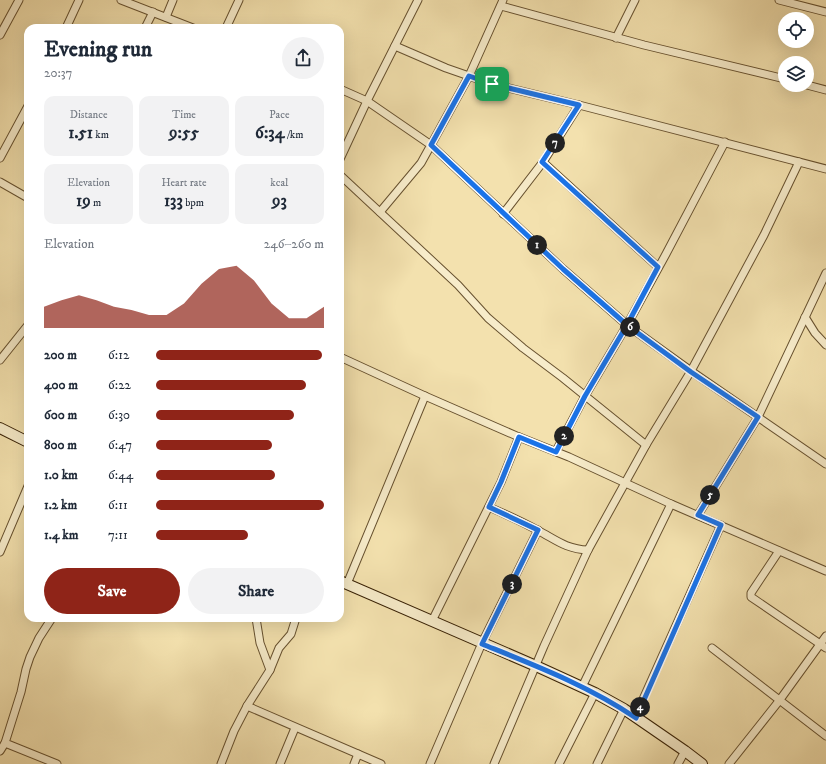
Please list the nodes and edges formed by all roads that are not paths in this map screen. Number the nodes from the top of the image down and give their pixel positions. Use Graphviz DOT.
graph roads {
  1 [pos="19,0"];
  2 [pos="79,0"];
  3 [pos="121,0"];
  4 [pos="173,0"];
  5 [pos="239,0"];
  6 [pos="418,0"];
  7 [pos="636,0"];
  8 [pos="779,0"];
  9 [pos="799,2"];
  10 [pos="502,3"];
  11 [pos="153,12"];
  12 [pos="826,12"];
  13 [pos="166,17"];
  14 [pos="68,24"];
  15 [pos="147,24"];
  16 [pos="183,24"];
  17 [pos="228,24"];
  18 [pos="0,35"];
  19 [pos="616,38"];
  20 [pos="395,46"];
  21 [pos="469,76"];
  22 [pos="778,77"];
  23 [pos="814,87"];
  24 [pos="826,90"];
  25 [pos="344,91"];
  26 [pos="367,101"];
  27 [pos="579,105"];
  28 [pos="24,113"];
  29 [pos="725,142"];
  30 [pos="431,145"];
  31 [pos="344,150"];
  32 [pos="0,158"];
  33 [pos="542,162"];
  34 [pos="799,162"];
  35 [pos="826,169"];
  36 [pos="344,179"];
  37 [pos="0,182"];
  38 [pos="24,196"];
  39 [pos="380,212"];
  40 [pos="503,214"];
  41 [pos="658,267"];
  42 [pos="826,273"];
  43 [pos="805,317"];
  44 [pos="627,325"];
  45 [pos="24,330"];
  46 [pos="826,345"];
  47 [pos="344,359"];
  48 [pos="0,360"];
  49 [pos="691,372"];
  50 [pos="425,396"];
  51 [pos="585,396"];
  52 [pos="758,417"];
  53 [pos="0,428"];
  54 [pos="519,437"];
  55 [pos="24,440"];
  56 [pos="646,445"];
  57 [pos="556,452"];
  58 [pos="826,464"];
  59 [pos="625,482"];
  60 [pos="24,495"];
  61 [pos="671,504"];
  62 [pos="489,507"];
  63 [pos="698,515"];
  64 [pos="721,525"];
  65 [pos="538,530"];
  66 [pos="588,550"];
  67 [pos="779,551"];
  68 [pos="0,552"];
  69 [pos="826,572"];
  70 [pos="344,578"];
  71 [pos="344,583"];
  72 [pos="432,621"];
  73 [pos="49,622"];
  74 [pos="257,622"];
  75 [pos="295,622"];
  76 [pos="826,636"];
  77 [pos="482,644"];
  78 [pos="823,646"];
  79 [pos="712,648"];
  80 [pos="536,666"];
  81 [pos="270,670"];
  82 [pos="582,687"];
  83 [pos="595,694"];
  84 [pos="780,701"];
  85 [pos="247,706"];
  86 [pos="624,710"];
  87 [pos="636,718"];
  88 [pos="296,728"];
  89 [pos="826,736"];
  90 [pos="4,743"];
  91 [pos="0,751"];
  92 [pos="685,751"];
  93 [pos="358,754"];
  94 [pos="57,764"];
  95 [pos="221,764"];
  96 [pos="280,764"];
  97 [pos="354,764"];
  98 [pos="381,764"];
  99 [pos="430,764"];
  100 [pos="494,764"];
  101 [pos="559,764"];
  102 [pos="597,764"];
  103 [pos="678,764"];
  104 [pos="702,764"];
  105 [pos="729,764"];
  1 -- 18 [label="street"];
  2 -- 14 [label="street"];
  3 -- 11 [label="street"];
  4 -- 13 [label="street"];
  5 -- 17 [label="street"];
  6 -- 20 [label="street"];
  7 -- 19 [label="street"];
  8 -- 9 [label="street"];
  9 -- 12 [label="street"];
  10 -- 19 [label="street"];
  10 -- 21 [label="street"];
  11 -- 13 [label="street"];
  11 -- 15 [label="street"];
  13 -- 16 [label="street"];
  19 -- 22 [label="street"];
  20 -- 21 [label="street"];
  20 -- 26 [label="street"];
  21 -- 27 [label="street"];
  21 -- 30 [label="street"];
  23 -- 24 [label="street"];
  25 -- 26 [label="street"];
  26 -- 30 [label="street"];
  26 -- 31 [label="street"];
  27 -- 29 [label="street"];
  27 -- 33 [label="street"];
  28 -- 32 [label="street"];
  29 -- 34 [label="street"];
  29 -- 41 [label="street"];
  30 -- 39 [label="street"];
  30 -- 40 [label="street"];
  33 -- 40 [label="street"];
  33 -- 41 [label="street"];
  34 -- 35 [label="street"];
  34 -- 49 [label="street"];
  36 -- 39 [label="street"];
  37 -- 38 [label="street"];
  39 -- 51 [label="street"];
  40 -- 44 [label="street"];
  41 -- 44 [label="street"];
  42 -- 43 [label="street"];
  43 -- 46 [label="street"];
  43 -- 52 [label="street"];
  44 -- 49 [label="street"];
  44 -- 51 [label="street"];
  45 -- 48 [label="street"];
  47 -- 50 [label="street"];
  49 -- 52 [label="street"];
  49 -- 56 [label="street"];
  50 -- 54 [label="street"];
  50 -- 70 [label="street"];
  51 -- 56 [label="street"];
  51 -- 57 [label="street"];
  52 -- 58 [label="street"];
  52 -- 63 [label="street"];
  53 -- 55 [label="street"];
  54 -- 57 [label="street"];
  54 -- 62 [label="street"];
  56 -- 59 [label="street"];
  57 -- 59 [label="street"];
  59 -- 61 [label="street"];
  59 -- 66 [label="street"];
  60 -- 68 [label="street"];
  61 -- 63 [label="street"];
  61 -- 82 [label="street"];
  62 -- 65 [label="street"];
  62 -- 72 [label="street"];
  63 -- 64 [label="street"];
  64 -- 67 [label="street"];
  64 -- 87 [label="street"];
  65 -- 66 [label="street"];
  65 -- 77 [label="street"];
  66 -- 80 [label="street"];
  67 -- 69 [label="street"];
  67 -- 78 [label="street"];
  71 -- 72 [label="street"];
  72 -- 77 [label="street"];
  73 -- 90 [label="street"];
  74 -- 81 [label="street"];
  75 -- 81 [label="street"];
  76 -- 78 [label="street"];
  77 -- 80 [label="street"];
  77 -- 99 [label="street"];
  78 -- 84 [label="street"];
  79 -- 84 [label="street"];
  80 -- 82 [label="street"];
  80 -- 100 [label="street"];
  81 -- 85 [label="street"];
  82 -- 83 [label="street"];
  83 -- 86 [label="street"];
  83 -- 101 [label="street"];
  84 -- 89 [label="street"];
  84 -- 105 [label="street"];
  85 -- 88 [label="street"];
  85 -- 95 [label="street"];
  86 -- 87 [label="street"];
  86 -- 102 [label="street"];
  87 -- 92 [label="street"];
  88 -- 93 [label="street"];
  88 -- 96 [label="street"];
  90 -- 91 [label="street"];
  90 -- 94 [label="street"];
  92 -- 103 [label="street"];
  92 -- 104 [label="street"];
  93 -- 97 [label="street"];
  93 -- 98 [label="street"];
}
